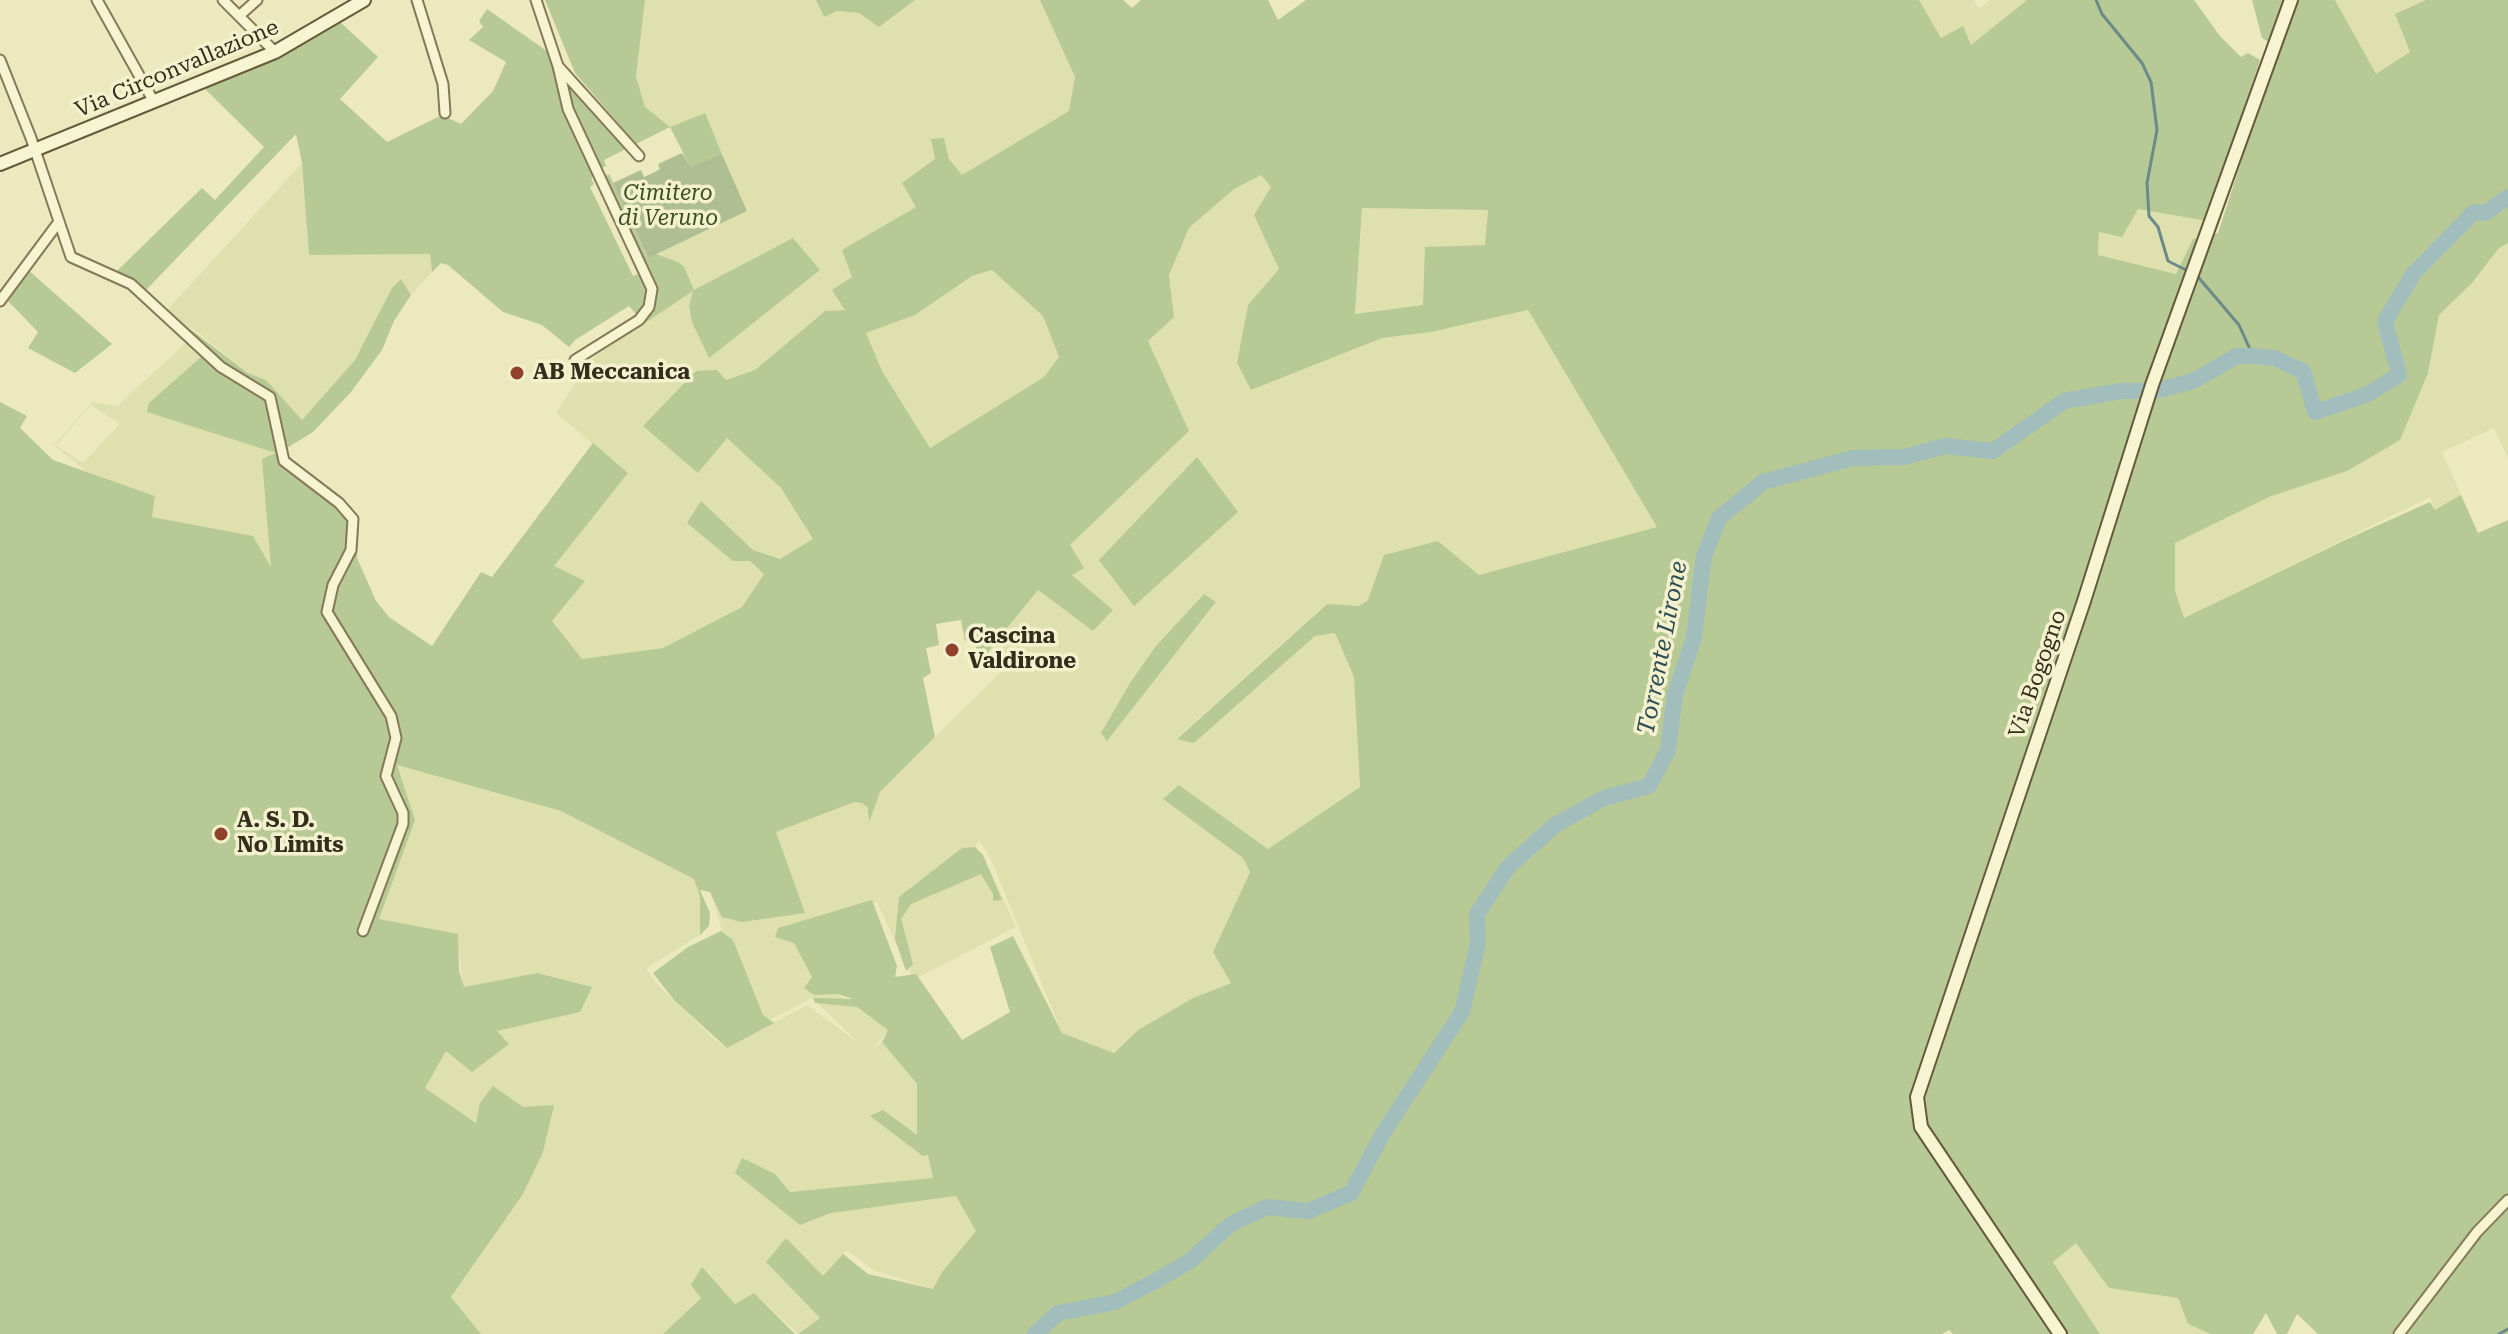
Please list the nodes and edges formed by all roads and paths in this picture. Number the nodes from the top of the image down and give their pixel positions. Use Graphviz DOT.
graph roads {
  1 [pos="97,0"];
  2 [pos="223,0"];
  3 [pos="257,0"];
  4 [pos="364,0"];
  5 [pos="417,0"];
  6 [pos="536,0"];
  7 [pos="2291,0"];
  8 [pos="239,16"];
  9 [pos="275,52"];
  10 [pos="0,60"];
  11 [pos="558,66"];
  12 [pos="154,102"];
  13 [pos="445,113"];
  14 [pos="34,150"];
  15 [pos="639,156"];
  16 [pos="0,164"];
  17 [pos="58,223"];
  18 [pos="0,301"];
  19 [pos="575,360"];
  20 [pos="363,931"];
  21 [pos="2508,1200"];
  22 [pos="2060,1334"];
  23 [pos="2399,1334"];
  1 -- 12 [label="street"];
  2 -- 8 [label="street"];
  3 -- 8 [label="street"];
  4 -- 9 [label="main road, Via Circonvallazione"];
  5 -- 13 [label="street"];
  6 -- 11 [label="street"];
  7 -- 22 [label="main road, Via Bogogno"];
  8 -- 9 [label="street"];
  9 -- 12 [label="main road, Via Circonvallazione"];
  10 -- 14 [label="street"];
  11 -- 15 [label="street"];
  11 -- 19 [label="street"];
  12 -- 14 [label="main road, Via Circonvallazione"];
  14 -- 16 [label="main road, Via Circonvallazione"];
  14 -- 17 [label="street"];
  17 -- 18 [label="street"];
  17 -- 20 [label="street"];
  21 -- 23 [label="street"];
}
